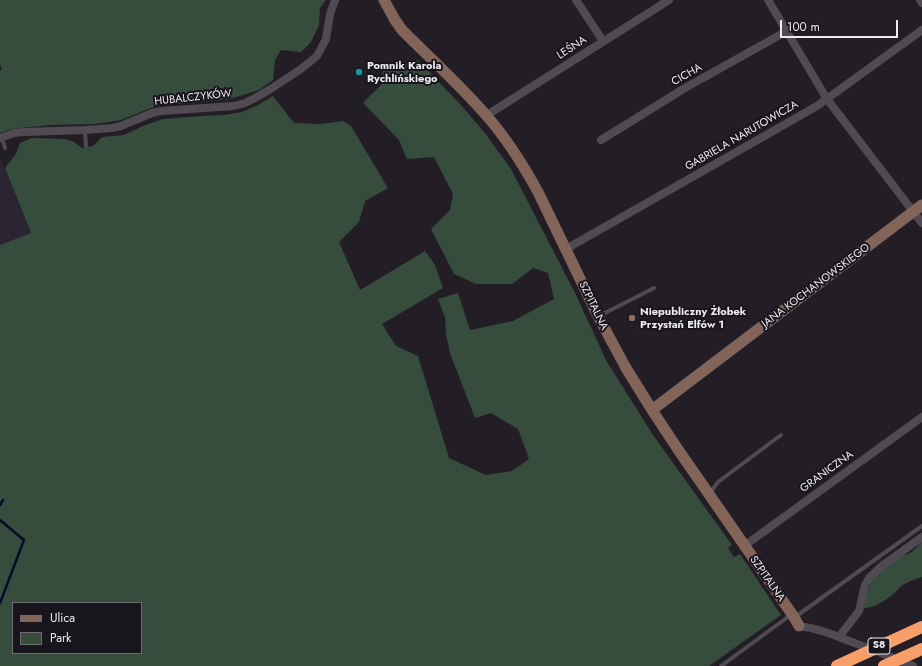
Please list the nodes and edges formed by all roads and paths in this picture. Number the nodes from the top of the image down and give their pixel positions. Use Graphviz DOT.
graph roads {
  1 [pos="335,0"];
  2 [pos="384,0"];
  3 [pos="576,0"];
  4 [pos="669,0"];
  5 [pos="768,0"];
  6 [pos="920,0"];
  7 [pos="922,3"];
  8 [pos="922,30"];
  9 [pos="787,32"];
  10 [pos="602,42"];
  11 [pos="827,99"];
  12 [pos="487,115"];
  13 [pos="85,130"];
  14 [pos="1,137"];
  15 [pos="601,140"];
  16 [pos="86,146"];
  17 [pos="5,148"];
  18 [pos="922,205"];
  19 [pos="913,212"];
  20 [pos="922,223"];
  21 [pos="566,249"];
  22 [pos="654,288"];
  23 [pos="598,316"];
  24 [pos="652,410"];
  25 [pos="922,417"];
  26 [pos="781,435"];
  27 [pos="708,492"];
  28 [pos="922,526"];
  29 [pos="922,537"];
  30 [pos="744,546"];
  31 [pos="795,619"];
  32 [pos="922,627"];
  33 [pos="839,637"];
  34 [pos="922,649"];
  35 [pos="721,666"];
  36 [pos="837,666"];
  37 [pos="884,666"];
  38 [pos="913,666"];
  1 -- 13 [label="street, HUBALCZYKÓW"];
  2 -- 12 [label="street, SZPITALNA"];
  3 -- 10 [label="street"];
  4 -- 10 [label="street, LEŚNA"];
  5 -- 9 [label="street"];
  6 -- 7 [label="street"];
  8 -- 11 [label="street, GABRIELA NARUTOWICZA"];
  9 -- 11 [label="street"];
  9 -- 15 [label="street, CICHA"];
  10 -- 12 [label="street, LEŚNA"];
  11 -- 19 [label="street"];
  11 -- 21 [label="street, GABRIELA NARUTOWICZA"];
  12 -- 21 [label="street, SZPITALNA"];
  13 -- 14 [label="street, HUBALCZYKÓW"];
  13 -- 16 [label="lane"];
  14 -- 17 [label="lane"];
  18 -- 19 [label="street, JANA KOCHANOWSKIEGO"];
  19 -- 20 [label="street"];
  19 -- 24 [label="street, JANA KOCHANOWSKIEGO"];
  21 -- 23 [label="street, SZPITALNA"];
  22 -- 23 [label="lane"];
  23 -- 24 [label="street, SZPITALNA"];
  24 -- 27 [label="street, SZPITALNA"];
  25 -- 30 [label="street, GRANICZNA"];
  26 -- 27 [label="lane"];
  27 -- 30 [label="street, SZPITALNA"];
  28 -- 31 [label="lane"];
  29 -- 33 [label="street"];
  30 -- 31 [label="street, SZPITALNA"];
  31 -- 33 [label="street"];
  31 -- 35 [label="lane"];
  32 -- 36 [label="highway, S8"];
  33 -- 38 [label="street"];
  34 -- 37 [label="highway, S8"];
}
